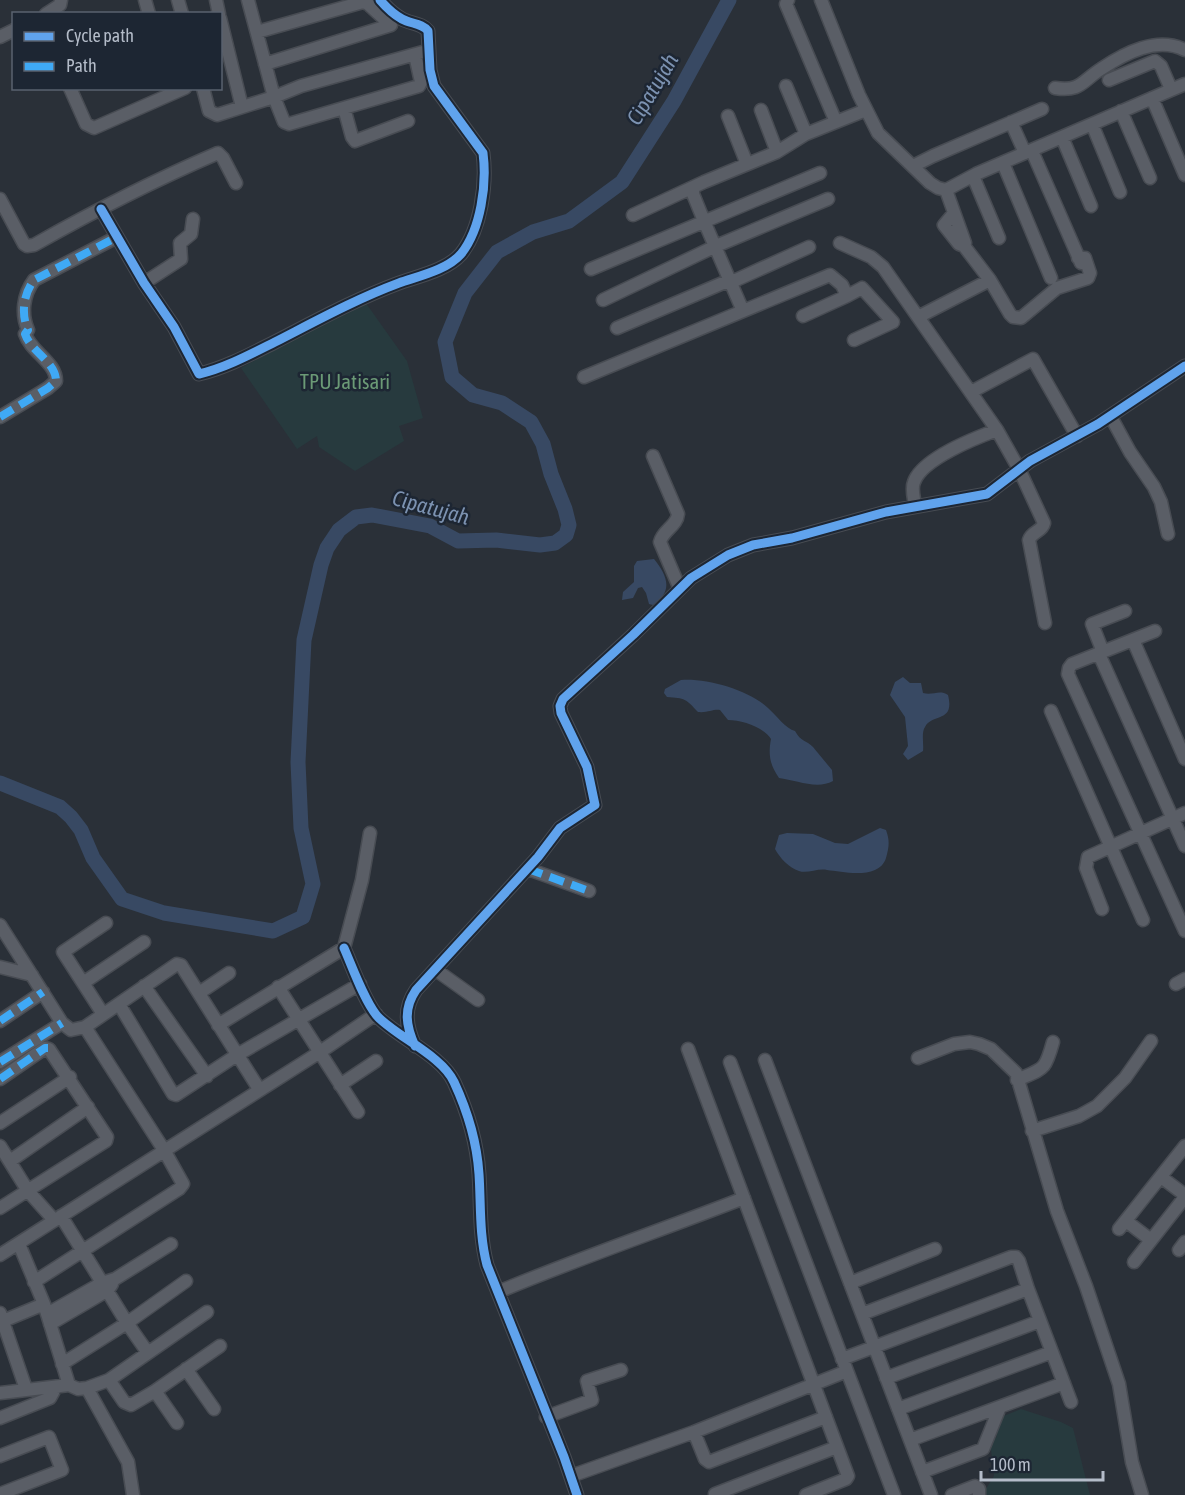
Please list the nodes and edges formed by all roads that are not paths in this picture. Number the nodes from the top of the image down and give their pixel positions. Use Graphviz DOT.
graph roads {
  1 [pos="62,0"];
  2 [pos="249,0"];
  3 [pos="380,0"];
  4 [pos="788,0"];
  5 [pos="821,0"];
  6 [pos="49,12"];
  7 [pos="222,26"];
  8 [pos="257,33"];
  9 [pos="1185,50"];
  10 [pos="265,64"];
  11 [pos="1109,80"];
  12 [pos="786,86"];
  13 [pos="1181,87"];
  14 [pos="1055,88"];
  15 [pos="71,90"];
  16 [pos="204,90"];
  17 [pos="171,91"];
  18 [pos="274,97"];
  19 [pos="1152,98"];
  20 [pos="242,107"];
  21 [pos="344,108"];
  22 [pos="1042,109"];
  23 [pos="762,110"];
  24 [pos="866,110"];
  25 [pos="1121,111"];
  26 [pos="728,116"];
  27 [pos="408,121"];
  28 [pos="836,122"];
  29 [pos="1011,122"];
  30 [pos="1092,124"];
  31 [pos="806,134"];
  32 [pos="1062,137"];
  33 [pos="777,152"];
  34 [pos="1029,152"];
  35 [pos="1003,163"];
  36 [pos="747,164"];
  37 [pos="912,166"];
  38 [pos="820,173"];
  39 [pos="1185,175"];
  40 [pos="973,176"];
  41 [pos="1150,178"];
  42 [pos="236,183"];
  43 [pos="693,188"];
  44 [pos="946,190"];
  45 [pos="1120,192"];
  46 [pos="0,199"];
  47 [pos="828,199"];
  48 [pos="1091,206"];
  49 [pos="101,209"];
  50 [pos="633,216"];
  51 [pos="193,219"];
  52 [pos="704,221"];
  53 [pos="117,237"];
  54 [pos="999,238"];
  55 [pos="840,243"];
  56 [pos="716,246"];
  57 [pos="809,248"];
  58 [pos="591,269"];
  59 [pos="1051,278"];
  60 [pos="730,280"];
  61 [pos="990,280"];
  62 [pos="144,283"];
  63 [pos="848,296"];
  64 [pos="603,300"];
  65 [pos="743,311"];
  66 [pos="803,316"];
  67 [pos="918,316"];
  68 [pos="617,328"];
  69 [pos="854,340"];
  70 [pos="1185,366"];
  71 [pos="584,377"];
  72 [pos="971,392"];
  73 [pos="0,417"];
  74 [pos="1111,417"];
  75 [pos="997,430"];
  76 [pos="1077,436"];
  77 [pos="653,456"];
  78 [pos="1019,469"];
  79 [pos="915,505"];
  80 [pos="1168,534"];
  81 [pos="680,589"];
  82 [pos="1125,611"];
  83 [pos="1045,623"];
  84 [pos="1155,631"];
  85 [pos="1133,640"];
  86 [pos="1101,653"];
  87 [pos="1051,711"];
  88 [pos="1185,759"];
  89 [pos="1185,813"];
  90 [pos="1173,818"];
  91 [pos="1141,832"];
  92 [pos="370,833"];
  93 [pos="1110,845"];
  94 [pos="1185,846"];
  95 [pos="528,869"];
  96 [pos="590,891"];
  97 [pos="1102,909"];
  98 [pos="1143,920"];
  99 [pos="106,923"];
  100 [pos="0,925"];
  101 [pos="1185,931"];
  102 [pos="144,942"];
  103 [pos="344,948"];
  104 [pos="2,970"];
  105 [pos="436,970"];
  106 [pos="229,974"];
  107 [pos="32,975"];
  108 [pos="83,982"];
  109 [pos="360,984"];
  110 [pos="144,986"];
  111 [pos="278,987"];
  112 [pos="43,992"];
  113 [pos="199,993"];
  114 [pos="478,1000"];
  115 [pos="118,1004"];
  116 [pos="103,1014"];
  117 [pos="376,1014"];
  118 [pos="298,1019"];
  119 [pos="0,1021"];
  120 [pos="62,1023"];
  121 [pos="218,1025"];
  122 [pos="85,1027"];
  123 [pos="1151,1041"];
  124 [pos="1053,1042"];
  125 [pos="415,1046"];
  126 [pos="688,1049"];
  127 [pos="320,1052"];
  128 [pos="237,1055"];
  129 [pos="918,1058"];
  130 [pos="765,1060"];
  131 [pos="376,1061"];
  132 [pos="0,1062"];
  133 [pos="730,1062"];
  134 [pos="207,1076"];
  135 [pos="70,1077"];
  136 [pos="0,1079"];
  137 [pos="1017,1080"];
  138 [pos="340,1085"];
  139 [pos="259,1089"];
  140 [pos="88,1107"];
  141 [pos="358,1112"];
  142 [pos="0,1123"];
  143 [pos="1032,1131"];
  144 [pos="0,1146"];
  145 [pos="1185,1146"];
  146 [pos="164,1150"];
  147 [pos="10,1161"];
  148 [pos="1161,1177"];
  149 [pos="28,1191"];
  150 [pos="1185,1196"];
  151 [pos="744,1198"];
  152 [pos="0,1208"];
  153 [pos="57,1218"];
  154 [pos="1151,1240"];
  155 [pos="171,1244"];
  156 [pos="19,1245"];
  157 [pos="934,1249"];
  158 [pos="84,1250"];
  159 [pos="0,1255"];
  160 [pos="1134,1262"];
  161 [pos="186,1281"];
  162 [pos="34,1282"];
  163 [pos="850,1282"];
  164 [pos="108,1284"];
  165 [pos="1028,1289"];
  166 [pos="498,1292"];
  167 [pos="207,1312"];
  168 [pos="47,1314"];
  169 [pos="862,1314"];
  170 [pos="1,1317"];
  171 [pos="1040,1321"];
  172 [pos="127,1323"];
  173 [pos="220,1346"];
  174 [pos="874,1346"];
  175 [pos="1052,1352"];
  176 [pos="148,1353"];
  177 [pos="62,1364"];
  178 [pos="844,1365"];
  179 [pos="186,1369"];
  180 [pos="621,1370"];
  181 [pos="886,1378"];
  182 [pos="109,1380"];
  183 [pos="1064,1383"];
  184 [pos="814,1384"];
  185 [pos="69,1385"];
  186 [pos="56,1387"];
  187 [pos="87,1388"];
  188 [pos="27,1389"];
  189 [pos="155,1390"];
  190 [pos="0,1393"];
  191 [pos="1071,1402"];
  192 [pos="1000,1407"];
  193 [pos="898,1409"];
  194 [pos="214,1410"];
  195 [pos="826,1416"];
  196 [pos="546,1417"];
  197 [pos="0,1418"];
  198 [pos="177,1423"];
  199 [pos="694,1432"];
  200 [pos="910,1440"];
  201 [pos="837,1447"];
  202 [pos="0,1456"];
  203 [pos="922,1472"];
  204 [pos="571,1476"];
  205 [pos="741,1490"];
  206 [pos="0,1494"];
  207 [pos="715,1494"];
  208 [pos="133,1495"];
  209 [pos="577,1495"];
  210 [pos="806,1495"];
  211 [pos="894,1495"];
  212 [pos="931,1495"];
  213 [pos="952,1495"];
  214 [pos="979,1495"];
  215 [pos="1142,1495"];
  1 -- 6 [label="street"];
  2 -- 8 [label="street"];
  3 -- 62 [label="street"];
  4 -- 28 [label="street"];
  5 -- 24 [label="street"];
  7 -- 20 [label="street"];
  8 -- 10 [label="street"];
  8 -- 10 [label="street"];
  9 -- 14 [label="street"];
  10 -- 18 [label="street"];
  11 -- 13 [label="street"];
  12 -- 31 [label="street"];
  13 -- 19 [label="street"];
  15 -- 17 [label="street"];
  16 -- 20 [label="street"];
  18 -- 20 [label="street"];
  18 -- 21 [label="street"];
  18 -- 21 [label="street"];
  19 -- 25 [label="street"];
  19 -- 39 [label="street"];
  21 -- 27 [label="street"];
  22 -- 29 [label="street"];
  23 -- 33 [label="street"];
  24 -- 28 [label="street"];
  24 -- 37 [label="street"];
  25 -- 30 [label="street"];
  25 -- 41 [label="street"];
  26 -- 36 [label="street"];
  28 -- 31 [label="street"];
  29 -- 34 [label="street"];
  29 -- 37 [label="street"];
  30 -- 32 [label="street"];
  30 -- 45 [label="street"];
  31 -- 33 [label="street"];
  32 -- 34 [label="street"];
  32 -- 48 [label="street"];
  33 -- 36 [label="street"];
  34 -- 35 [label="street"];
  34 -- 61 [label="street"];
  35 -- 40 [label="street"];
  35 -- 59 [label="street"];
  36 -- 43 [label="street"];
  37 -- 44 [label="street"];
  38 -- 52 [label="street"];
  40 -- 44 [label="street"];
  40 -- 54 [label="street"];
  42 -- 49 [label="street"];
  43 -- 50 [label="street"];
  43 -- 52 [label="street"];
  44 -- 61 [label="street"];
  46 -- 49 [label="street"];
  47 -- 56 [label="street"];
  49 -- 53 [label="street"];
  51 -- 62 [label="street"];
  52 -- 56 [label="street"];
  52 -- 58 [label="street"];
  53 -- 62 [label="street"];
  53 -- 73 [label="street"];
  55 -- 67 [label="street"];
  56 -- 60 [label="street"];
  56 -- 64 [label="street"];
  57 -- 60 [label="street"];
  60 -- 65 [label="street"];
  60 -- 68 [label="street"];
  61 -- 67 [label="street"];
  63 -- 65 [label="street"];
  63 -- 66 [label="street"];
  63 -- 69 [label="street"];
  65 -- 71 [label="street"];
  67 -- 72 [label="street"];
  70 -- 74 [label="street"];
  72 -- 75 [label="street"];
  72 -- 76 [label="street"];
  74 -- 76 [label="street"];
  74 -- 80 [label="street"];
  75 -- 78 [label="street"];
  75 -- 79 [label="street"];
  76 -- 78 [label="street"];
  77 -- 81 [label="street"];
  78 -- 79 [label="street"];
  78 -- 83 [label="street"];
  79 -- 81 [label="street"];
  81 -- 95 [label="street"];
  82 -- 86 [label="street"];
  84 -- 85 [label="street"];
  85 -- 86 [label="street"];
  85 -- 88 [label="street"];
  86 -- 90 [label="street"];
  86 -- 91 [label="street"];
  87 -- 93 [label="street"];
  89 -- 90 [label="street"];
  90 -- 91 [label="street"];
  90 -- 94 [label="street"];
  91 -- 93 [label="street"];
  91 -- 101 [label="street"];
  92 -- 103 [label="street"];
  93 -- 97 [label="street"];
  93 -- 98 [label="street"];
  95 -- 96 [label="street"];
  95 -- 105 [label="street"];
  99 -- 108 [label="street"];
  100 -- 107 [label="street"];
  102 -- 108 [label="street"];
  103 -- 109 [label="street"];
  103 -- 111 [label="street"];
  104 -- 107 [label="street"];
  105 -- 114 [label="street"];
  105 -- 125 [label="street"];
  106 -- 113 [label="street"];
  107 -- 112 [label="street"];
  108 -- 116 [label="street"];
  109 -- 117 [label="street"];
  109 -- 118 [label="street"];
  110 -- 113 [label="street"];
  110 -- 115 [label="street"];
  110 -- 134 [label="street"];
  111 -- 118 [label="street"];
  111 -- 121 [label="street"];
  112 -- 119 [label="street"];
  112 -- 120 [label="street"];
  113 -- 121 [label="street"];
  115 -- 116 [label="street"];
  115 -- 134 [label="street"];
  116 -- 122 [label="street"];
  117 -- 125 [label="street"];
  117 -- 127 [label="street"];
  118 -- 127 [label="street"];
  118 -- 128 [label="street"];
  120 -- 122 [label="street"];
  120 -- 132 [label="street"];
  121 -- 128 [label="street"];
  122 -- 146 [label="street"];
  123 -- 143 [label="street"];
  124 -- 137 [label="street"];
  125 -- 166 [label="street"];
  126 -- 151 [label="street"];
  127 -- 138 [label="street"];
  127 -- 139 [label="street"];
  128 -- 134 [label="street"];
  128 -- 139 [label="street"];
  129 -- 137 [label="street"];
  130 -- 163 [label="street"];
  131 -- 138 [label="street"];
  133 -- 178 [label="street"];
  135 -- 136 [label="street"];
  135 -- 140 [label="street"];
  135 -- 142 [label="street"];
  137 -- 143 [label="street"];
  138 -- 141 [label="street"];
  139 -- 146 [label="street"];
  140 -- 147 [label="street"];
  140 -- 149 [label="street"];
  143 -- 215 [label="street"];
  144 -- 147 [label="street"];
  145 -- 148 [label="street"];
  146 -- 153 [label="street"];
  146 -- 158 [label="street"];
  147 -- 149 [label="street"];
  148 -- 150 [label="street"];
  148 -- 154 [label="street"];
  149 -- 152 [label="street"];
  149 -- 153 [label="street"];
  150 -- 154 [label="street"];
  151 -- 166 [label="street"];
  151 -- 184 [label="street"];
  153 -- 156 [label="street"];
  153 -- 158 [label="street"];
  154 -- 160 [label="street"];
  155 -- 164 [label="street"];
  156 -- 159 [label="street"];
  156 -- 162 [label="street"];
  157 -- 163 [label="street"];
  158 -- 162 [label="street"];
  158 -- 164 [label="street"];
  161 -- 172 [label="street"];
  162 -- 168 [label="street"];
  163 -- 169 [label="street"];
  164 -- 168 [label="street"];
  164 -- 172 [label="street"];
  165 -- 169 [label="street"];
  165 -- 171 [label="street"];
  165 -- 174 [label="street"];
  166 -- 196 [label="street"];
  167 -- 176 [label="street"];
  168 -- 170 [label="street"];
  168 -- 177 [label="street"];
  169 -- 174 [label="street"];
  170 -- 188 [label="street"];
  171 -- 175 [label="street"];
  171 -- 181 [label="street"];
  172 -- 176 [label="street"];
  172 -- 177 [label="street"];
  173 -- 179 [label="street"];
  174 -- 178 [label="street"];
  174 -- 181 [label="street"];
  175 -- 183 [label="street"];
  175 -- 193 [label="street"];
  176 -- 182 [label="street"];
  177 -- 185 [label="street"];
  178 -- 184 [label="street"];
  178 -- 211 [label="street"];
  179 -- 189 [label="street"];
  179 -- 194 [label="street"];
  180 -- 196 [label="street"];
  181 -- 193 [label="street"];
  182 -- 187 [label="street"];
  182 -- 189 [label="street"];
  183 -- 191 [label="street"];
  183 -- 192 [label="street"];
  184 -- 195 [label="street"];
  184 -- 199 [label="street"];
  185 -- 186 [label="street"];
  185 -- 187 [label="street"];
  186 -- 188 [label="street"];
  186 -- 197 [label="street"];
  187 -- 208 [label="street"];
  188 -- 190 [label="street"];
  189 -- 198 [label="street"];
  192 -- 200 [label="street"];
  192 -- 203 [label="street"];
  193 -- 200 [label="street"];
  195 -- 199 [label="street"];
  195 -- 201 [label="street"];
  196 -- 204 [label="street"];
  199 -- 204 [label="street"];
  200 -- 203 [label="street"];
  201 -- 205 [label="street"];
  201 -- 210 [label="street"];
  202 -- 206 [label="street"];
  203 -- 212 [label="street"];
  204 -- 209 [label="street"];
  205 -- 207 [label="street"];
  213 -- 214 [label="street"];
}
